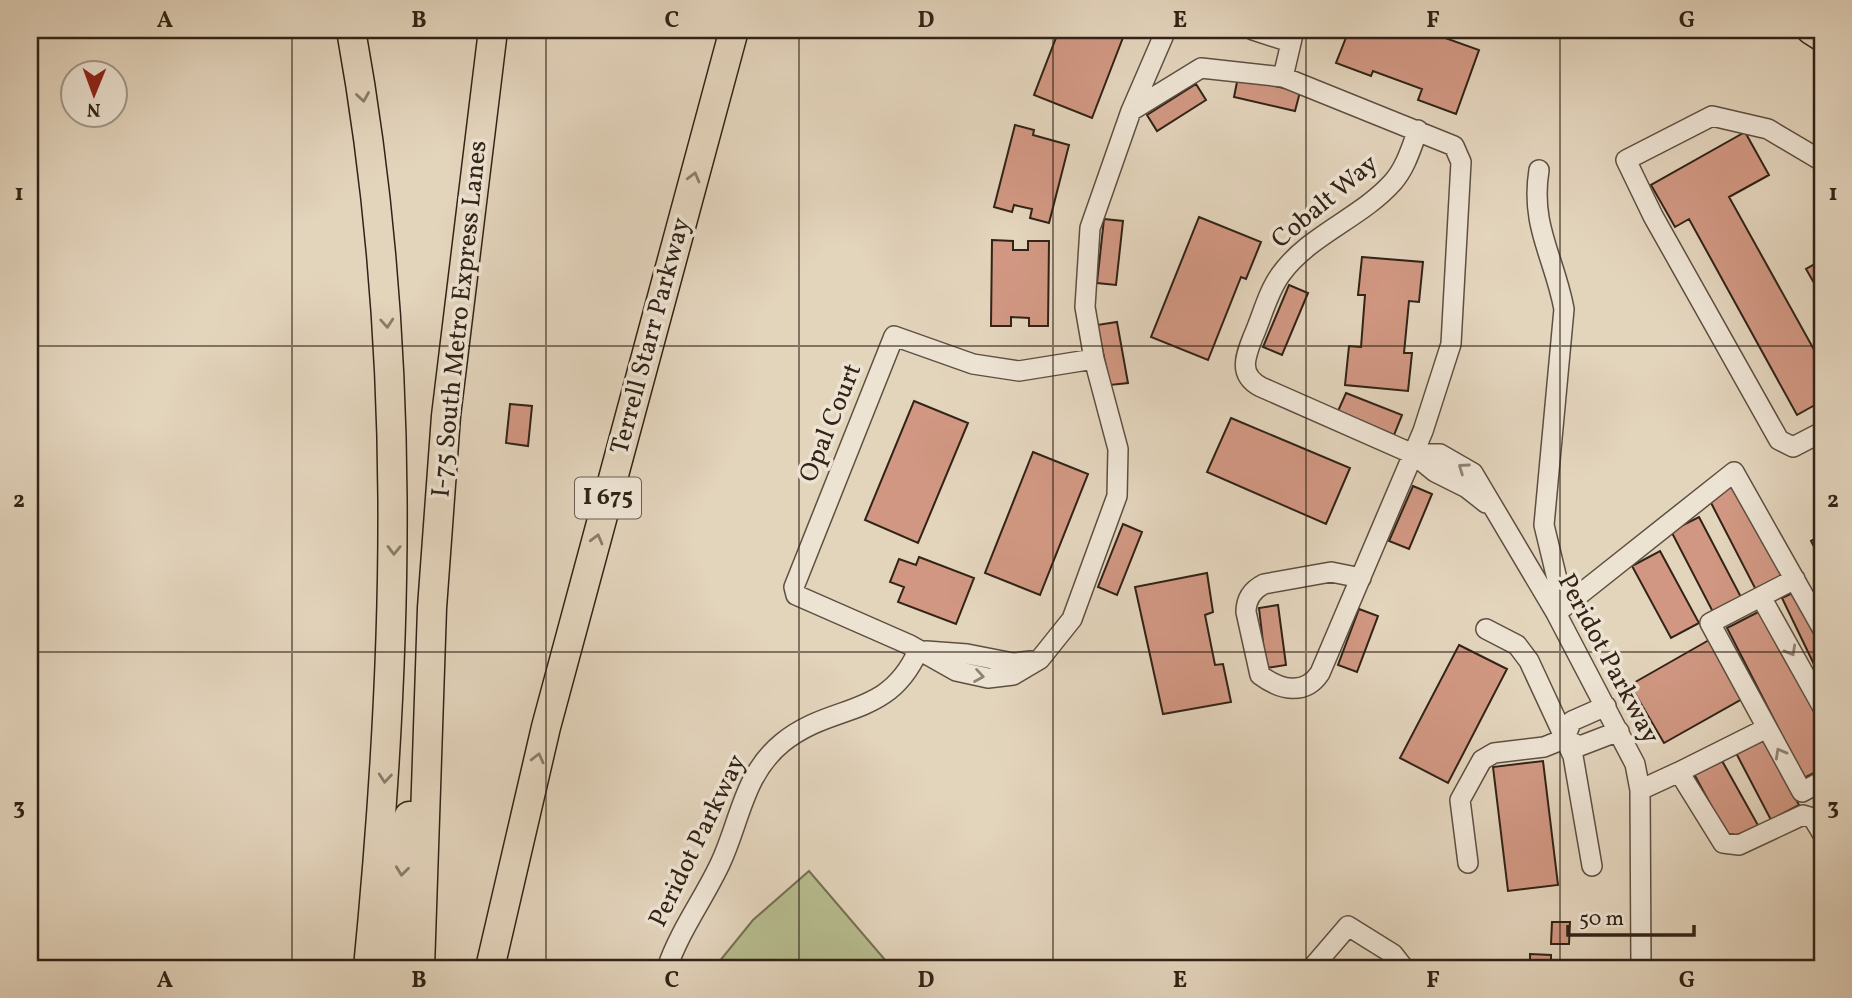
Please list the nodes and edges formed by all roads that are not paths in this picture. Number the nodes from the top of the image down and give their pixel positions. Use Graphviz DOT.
graph roads {
  1 [pos="351,30"];
  2 [pos="493,30"];
  3 [pos="734,30"];
  4 [pos="1166,30"];
  5 [pos="1253,30"];
  6 [pos="1811,30"];
  7 [pos="1292,36"];
  8 [pos="1822,37"];
  9 [pos="1283,76"];
  10 [pos="1131,111"];
  11 [pos="1418,130"];
  12 [pos="1822,161"];
  13 [pos="1539,170"];
  14 [pos="1094,359"];
  15 [pos="1822,432"];
  16 [pos="1413,454"];
  17 [pos="1361,578"];
  18 [pos="1795,579"];
  19 [pos="1761,597"];
  20 [pos="1563,607"];
  21 [pos="432,608"];
  22 [pos="1822,628"];
  23 [pos="1486,629"];
  24 [pos="918,651"];
  25 [pos="1606,706"];
  26 [pos="1822,706"];
  27 [pos="1767,728"];
  28 [pos="1619,731"];
  29 [pos="1564,739"];
  30 [pos="1679,772"];
  31 [pos="1822,781"];
  32 [pos="1640,790"];
  33 [pos="1802,792"];
  34 [pos="526,807"];
  35 [pos="1803,815"];
  36 [pos="1822,833"];
  37 [pos="1468,863"];
  38 [pos="1592,866"];
  39 [pos="368,968"];
  40 [pos="391,968"];
  41 [pos="420,968"];
  42 [pos="490,968"];
  43 [pos="505,968"];
  44 [pos="667,968"];
  45 [pos="1312,968"];
  46 [pos="1404,968"];
  47 [pos="1641,968"];
  1 -- 39 [label="highway, one-way"];
  2 -- 21 [label="highway, I-75 South Metro Express Lanes"];
  34 -- 3 [label="highway, Terrell Starr Parkway / I 675, one-way"];
  4 -- 10 [label="street"];
  5 -- 7 [label="street"];
  6 -- 8 [label="highway"];
  7 -- 9 [label="street"];
  9 -- 10 [label="street"];
  9 -- 11 [label="street"];
  10 -- 14 [label="street"];
  11 -- 16 [label="street"];
  11 -- 16 [label="street, Cobalt Way"];
  12 -- 15 [label="street"];
  13 -- 20 [label="street"];
  14 -- 24 [label="street"];
  14 -- 24 [label="street, Opal Court"];
  16 -- 17 [label="street"];
  16 -- 20 [label="street, Peridot Parkway"];
  17 -- 17 [label="street"];
  18 -- 19 [label="street"];
  18 -- 20 [label="street"];
  18 -- 22 [label="street"];
  19 -- 26 [label="street, one-way"];
  19 -- 27 [label="street"];
  20 -- 25 [label="street, Peridot Parkway"];
  21 -- 40 [label="highway, one-way"];
  21 -- 41 [label="highway"];
  23 -- 29 [label="street"];
  24 -- 44 [label="street, Peridot Parkway"];
  25 -- 28 [label="street, Peridot Parkway"];
  25 -- 29 [label="street"];
  27 -- 30 [label="street"];
  33 -- 27 [label="street, one-way"];
  28 -- 29 [label="street"];
  28 -- 32 [label="street, Peridot Parkway"];
  29 -- 37 [label="street"];
  29 -- 38 [label="street"];
  30 -- 32 [label="street"];
  30 -- 35 [label="street"];
  31 -- 33 [label="street"];
  32 -- 47 [label="street, Peridot Parkway"];
  33 -- 35 [label="street"];
  34 -- 42 [label="highway, Terrell Starr Parkway / I 675"];
  34 -- 43 [label="highway"];
  35 -- 36 [label="street"];
  45 -- 46 [label="street"];
}
